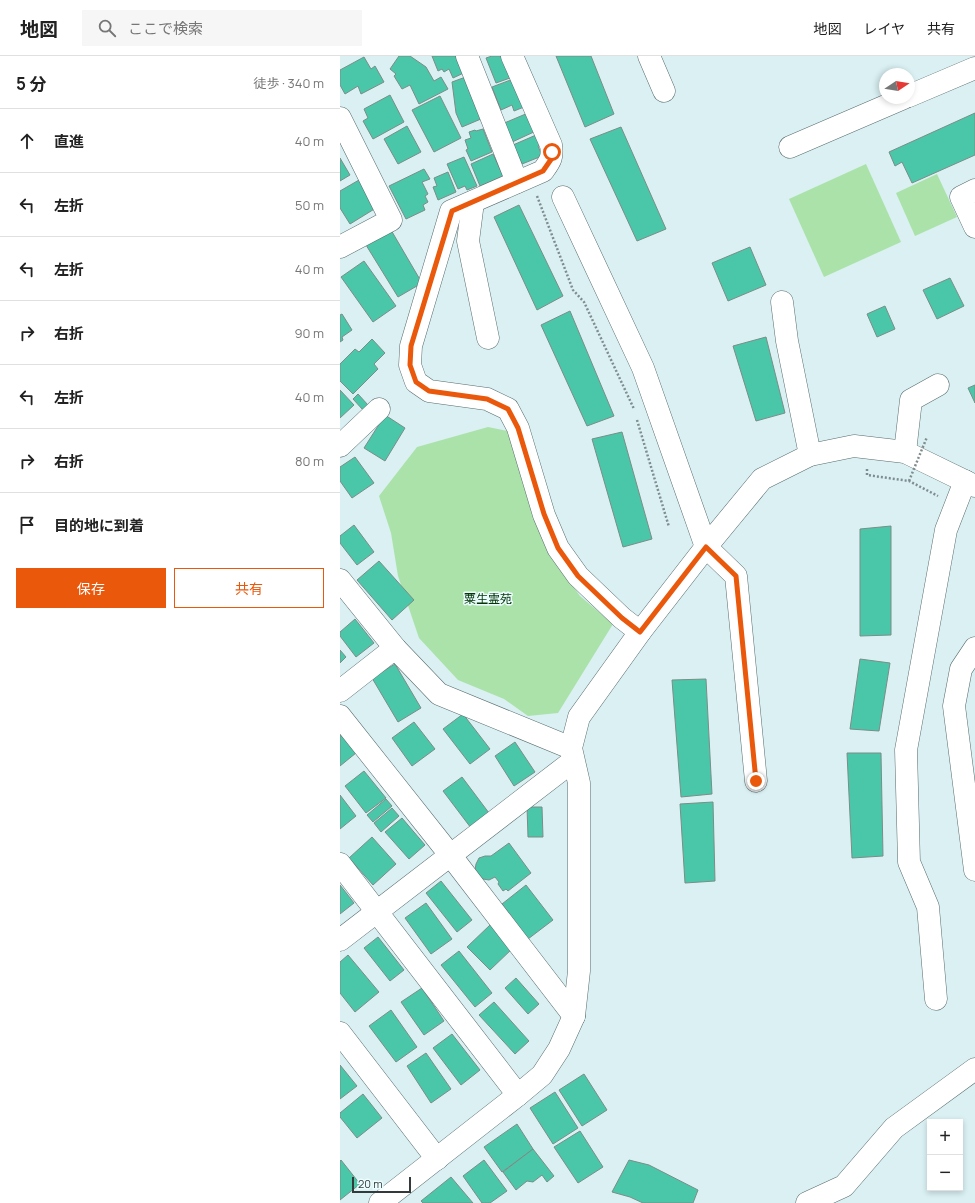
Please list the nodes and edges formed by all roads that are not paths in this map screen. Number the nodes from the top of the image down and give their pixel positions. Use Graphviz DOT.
graph roads {
  1 [pos="467,56"];
  2 [pos="512,56"];
  3 [pos="649,56"];
  4 [pos="975,68"];
  5 [pos="664,91"];
  6 [pos="915,93"];
  7 [pos="890,104"];
  8 [pos="340,118"];
  9 [pos="790,146"];
  10 [pos="523,180"];
  11 [pos="975,190"];
  12 [pos="563,197"];
  13 [pos="473,202"];
  14 [pos="975,227"];
  15 [pos="340,247"];
  16 [pos="782,302"];
  17 [pos="488,338"];
  18 [pos="938,385"];
  19 [pos="379,409"];
  20 [pos="340,446"];
  21 [pos="906,452"];
  22 [pos="810,455"];
  23 [pos="970,484"];
  24 [pos="706,547"];
  25 [pos="340,580"];
  26 [pos="640,632"];
  27 [pos="395,648"];
  28 [pos="975,648"];
  29 [pos="340,691"];
  30 [pos="340,716"];
  31 [pos="572,754"];
  32 [pos="756,781"];
  33 [pos="451,856"];
  34 [pos="340,864"];
  35 [pos="975,870"];
  36 [pos="377,912"];
  37 [pos="340,940"];
  38 [pos="936,999"];
  39 [pos="574,1016"];
  40 [pos="340,1033"];
  41 [pos="975,1069"];
  42 [pos="518,1095"];
  43 [pos="437,1159"];
  44 [pos="380,1203"];
  45 [pos="807,1203"];
  1 -- 10 [label="street"];
  2 -- 10 [label="street"];
  3 -- 5 [label="street"];
  4 -- 6 [label="street"];
  7 -- 9 [label="street"];
  8 -- 15 [label="street"];
  10 -- 13 [label="street"];
  11 -- 14 [label="street"];
  12 -- 24 [label="street"];
  13 -- 17 [label="street"];
  13 -- 26 [label="street"];
  16 -- 22 [label="street"];
  18 -- 21 [label="street"];
  19 -- 20 [label="street"];
  21 -- 22 [label="street"];
  21 -- 23 [label="street"];
  22 -- 24 [label="street"];
  23 -- 38 [label="street"];
  24 -- 26 [label="street"];
  24 -- 32 [label="street"];
  25 -- 27 [label="street"];
  26 -- 31 [label="street"];
  27 -- 29 [label="street"];
  27 -- 31 [label="street"];
  28 -- 35 [label="street"];
  30 -- 33 [label="street"];
  31 -- 33 [label="street"];
  31 -- 39 [label="street"];
  33 -- 36 [label="street"];
  33 -- 39 [label="street"];
  34 -- 36 [label="street"];
  36 -- 37 [label="street"];
  36 -- 42 [label="street"];
  39 -- 42 [label="street"];
  40 -- 43 [label="street"];
  41 -- 45 [label="street"];
  42 -- 43 [label="street"];
  43 -- 44 [label="street"];
}
